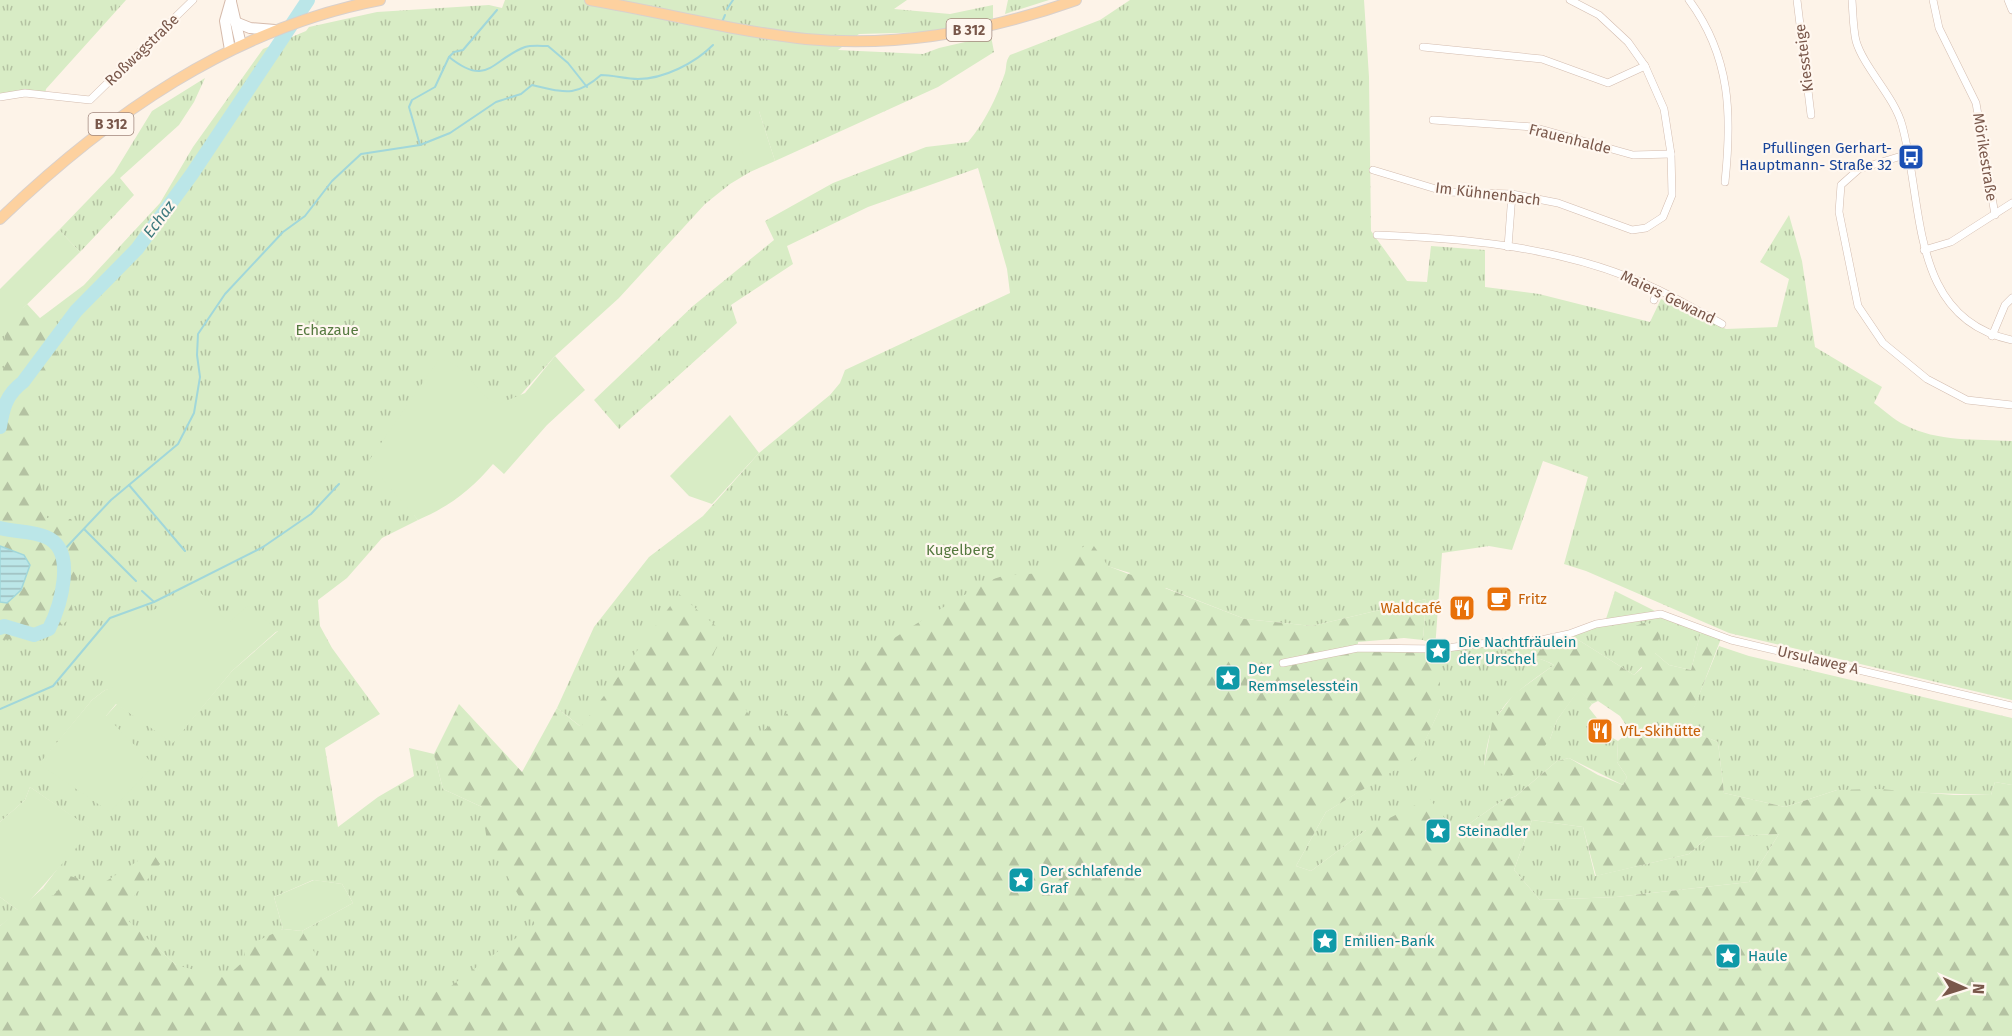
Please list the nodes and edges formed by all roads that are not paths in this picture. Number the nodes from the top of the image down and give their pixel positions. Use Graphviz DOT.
graph roads {
  1 [pos="193,0"];
  2 [pos="380,0"];
  3 [pos="590,0"];
  4 [pos="1076,0"];
  5 [pos="1570,0"];
  6 [pos="1689,0"];
  7 [pos="1797,0"];
  8 [pos="1852,0"];
  9 [pos="1933,0"];
  10 [pos="2008,0"];
  11 [pos="231,1"];
  12 [pos="2012,10"];
  13 [pos="235,22"];
  14 [pos="279,28"];
  15 [pos="242,45"];
  16 [pos="1423,47"];
  17 [pos="230,50"];
  18 [pos="1645,66"];
  19 [pos="0,97"];
  20 [pos="1811,115"];
  21 [pos="1433,120"];
  22 [pos="1671,154"];
  23 [pos="1908,154"];
  24 [pos="1373,170"];
  25 [pos="1725,182"];
  26 [pos="1512,194"];
  27 [pos="2012,203"];
  28 [pos="1995,215"];
  29 [pos="0,219"];
  30 [pos="1377,235"];
  31 [pos="1508,247"];
  32 [pos="1924,250"];
  33 [pos="1658,290"];
  34 [pos="2012,298"];
  35 [pos="1654,300"];
  36 [pos="1722,324"];
  37 [pos="1992,336"];
  38 [pos="2012,340"];
  39 [pos="2012,405"];
  40 [pos="1283,663"];
  41 [pos="2012,706"];
  1 -- 19 [label="street, Roßwagstraße"];
  2 -- 14 [label="main road, B 312"];
  3 -- 4 [label="main road, B 312"];
  5 -- 18 [label="street, Im Kühnenbach"];
  6 -- 25 [label="street"];
  7 -- 20 [label="street, Kiessteige"];
  8 -- 23 [label="street"];
  9 -- 28 [label="street, Mörikestraße"];
  10 -- 12 [label="street"];
  11 -- 13 [label="main road"];
  11 -- 17 [label="main road"];
  13 -- 14 [label="main road"];
  13 -- 15 [label="main road"];
  14 -- 15 [label="main road, B 312"];
  15 -- 17 [label="main road, B 312"];
  16 -- 18 [label="street"];
  17 -- 29 [label="main road, B 312"];
  18 -- 22 [label="street, Im Kühnenbach"];
  21 -- 22 [label="street, Frauenhalde"];
  22 -- 26 [label="street, Im Kühnenbach"];
  23 -- 32 [label="street"];
  23 -- 39 [label="street"];
  24 -- 26 [label="street, Im Kühnenbach"];
  26 -- 31 [label="street"];
  27 -- 28 [label="street"];
  28 -- 32 [label="street"];
  30 -- 31 [label="street, Maiers Gewand"];
  31 -- 33 [label="street, Maiers Gewand"];
  32 -- 37 [label="street"];
  33 -- 35 [label="street"];
  33 -- 36 [label="street, Maiers Gewand"];
  34 -- 37 [label="street"];
  37 -- 38 [label="street"];
  40 -- 41 [label="street, Ursulaweg A"];
}
